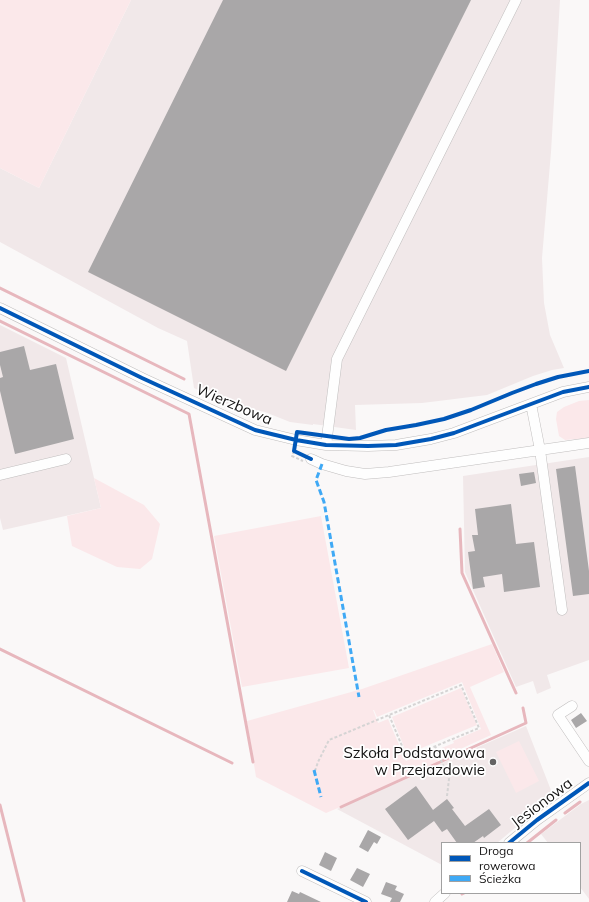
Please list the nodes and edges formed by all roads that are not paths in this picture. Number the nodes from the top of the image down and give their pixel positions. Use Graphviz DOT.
graph roads {
  1 [pos="516,0"];
  2 [pos="0,308"];
  3 [pos="589,386"];
  4 [pos="530,404"];
  5 [pos="589,443"];
  6 [pos="326,445"];
  7 [pos="540,450"];
  8 [pos="66,459"];
  9 [pos="312,459"];
  10 [pos="0,475"];
  11 [pos="562,610"];
  12 [pos="572,706"];
  13 [pos="589,761"];
  14 [pos="589,783"];
  15 [pos="511,842"];
  16 [pos="302,870"];
  17 [pos="445,894"];
  18 [pos="366,902"];
  19 [pos="435,902"];
  1 -- 6 [label="street"];
  2 -- 6 [label="street, Wierzbowa"];
  3 -- 4 [label="street, Wierzbowa"];
  4 -- 6 [label="street, Wierzbowa"];
  4 -- 7 [label="street"];
  5 -- 7 [label="street"];
  7 -- 9 [label="street"];
  7 -- 11 [label="street"];
  8 -- 10 [label="street"];
  12 -- 13 [label="street"];
  14 -- 15 [label="street, Jesionowa"];
  16 -- 18 [label="street"];
  17 -- 19 [label="street"];
}
